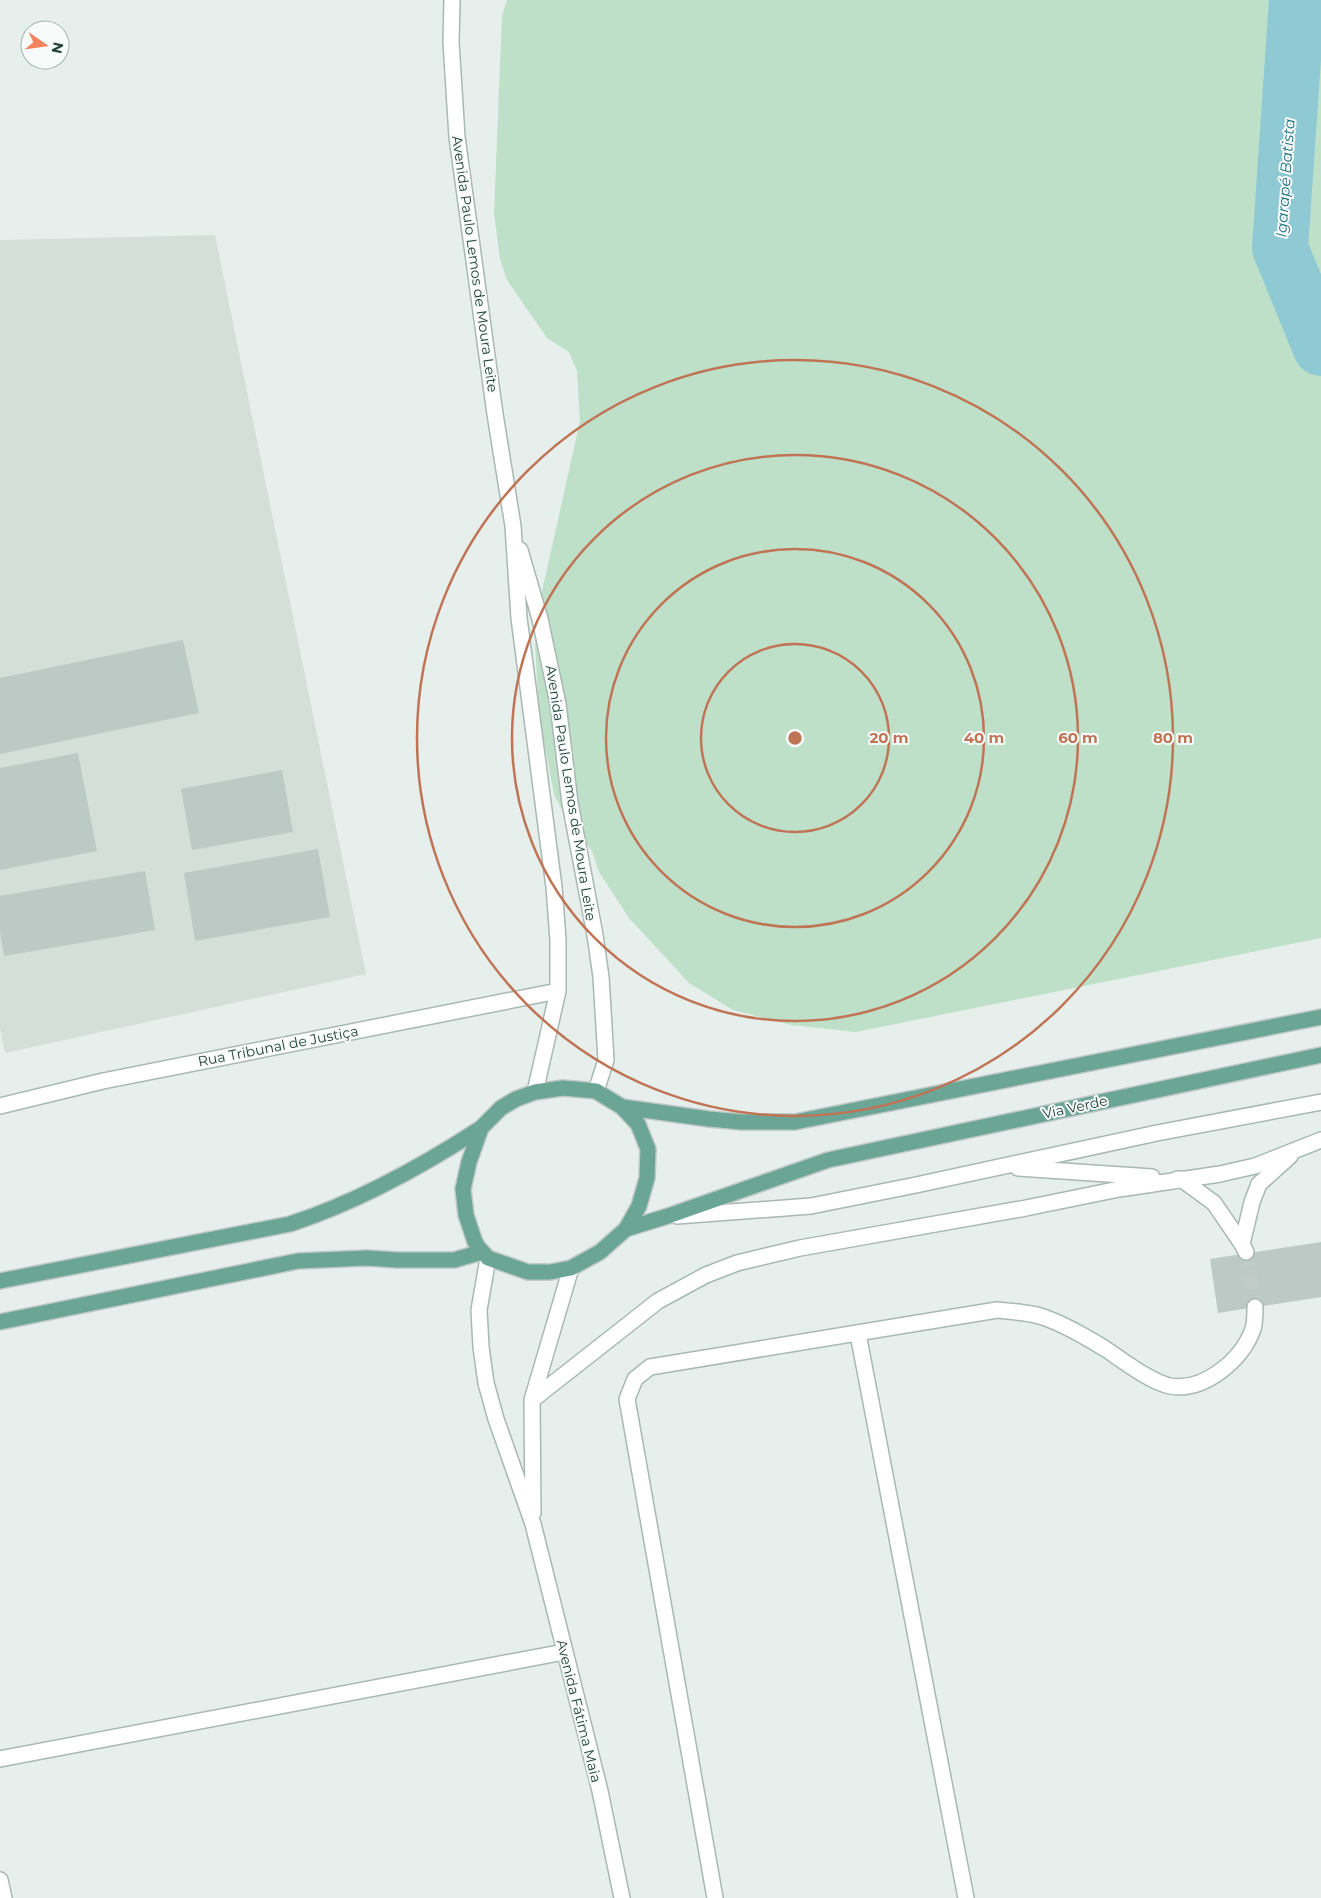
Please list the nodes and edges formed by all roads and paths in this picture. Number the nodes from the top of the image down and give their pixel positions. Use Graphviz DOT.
graph roads {
  1 [pos="452,0"];
  2 [pos="513,526"];
  3 [pos="558,991"];
  4 [pos="1321,1017"];
  5 [pos="1321,1055"];
  6 [pos="596,1091"];
  7 [pos="535,1092"];
  8 [pos="1321,1102"];
  9 [pos="0,1106"];
  10 [pos="622,1107"];
  11 [pos="481,1128"];
  12 [pos="1321,1140"];
  13 [pos="1295,1151"];
  14 [pos="999,1167"];
  15 [pos="1181,1179"];
  16 [pos="668,1216"];
  17 [pos="626,1229"];
  18 [pos="485,1255"];
  19 [pos="571,1268"];
  20 [pos="0,1282"];
  21 [pos="1255,1307"];
  22 [pos="0,1322"];
  23 [pos="858,1334"];
  24 [pos="532,1400"];
  25 [pos="533,1524"];
  26 [pos="564,1652"];
  27 [pos="0,1759"];
  28 [pos="0,1880"];
  29 [pos="4,1898"];
  30 [pos="622,1898"];
  31 [pos="715,1898"];
  32 [pos="966,1898"];
  1 -- 2 [label="street, Avenida Paulo Lemos de Moura Leite"];
  2 -- 3 [label="street, Avenida Paulo Lemos de Moura Leite"];
  2 -- 6 [label="street, Avenida Paulo Lemos de Moura Leite"];
  3 -- 7 [label="street, Avenida Paulo Lemos de Moura Leite"];
  3 -- 9 [label="street, Rua Tribunal de Justiça"];
  4 -- 10 [label="main road"];
  5 -- 16 [label="main road, Via Verde"];
  6 -- 7 [label="main road"];
  6 -- 10 [label="main road"];
  7 -- 11 [label="main road"];
  8 -- 14 [label="street"];
  10 -- 17 [label="main road"];
  11 -- 18 [label="main road"];
  11 -- 20 [label="main road"];
  12 -- 13 [label="street"];
  13 -- 15 [label="street"];
  13 -- 15 [label="street"];
  14 -- 15 [label="street"];
  14 -- 16 [label="street"];
  15 -- 24 [label="street"];
  16 -- 17 [label="main road, Via Verde"];
  17 -- 19 [label="main road"];
  18 -- 19 [label="main road"];
  18 -- 22 [label="main road"];
  18 -- 25 [label="street, Avenida Fátima Maia"];
  19 -- 24 [label="street, Avenida Fátima Maia"];
  21 -- 23 [label="street"];
  23 -- 31 [label="street"];
  23 -- 32 [label="street"];
  24 -- 25 [label="street, Avenida Fátima Maia"];
  25 -- 26 [label="street, Avenida Fátima Maia"];
  26 -- 27 [label="street"];
  26 -- 30 [label="street, Avenida Fátima Maia"];
  28 -- 29 [label="street"];
}
